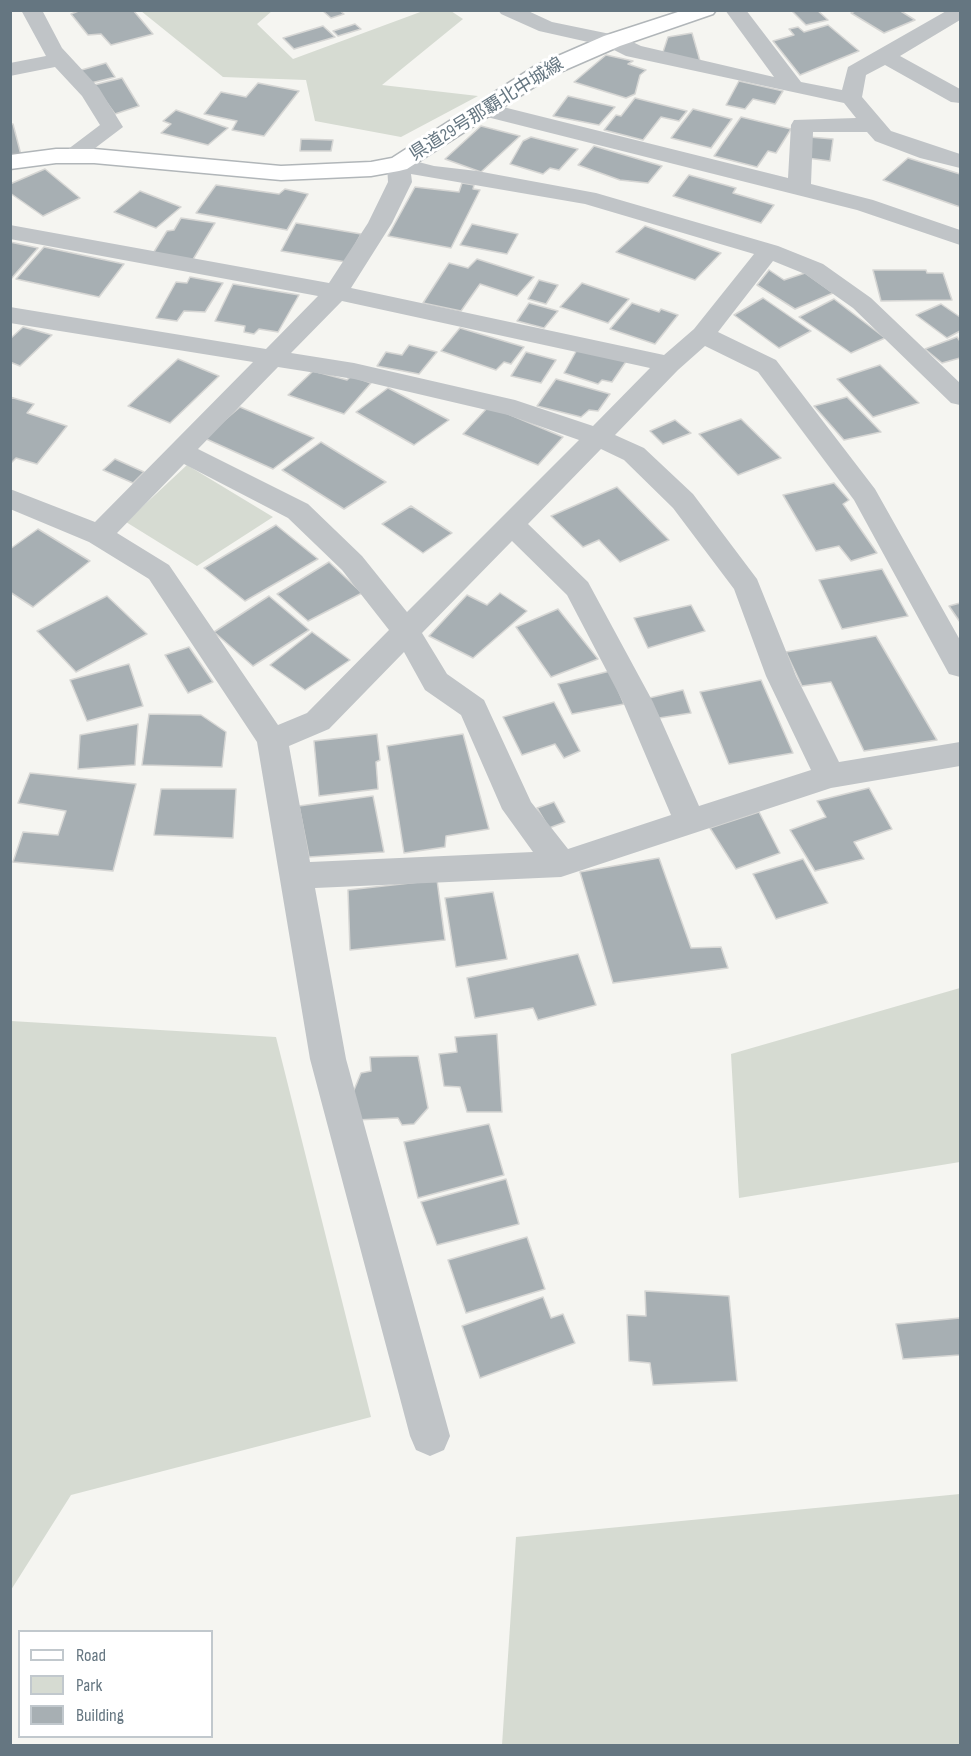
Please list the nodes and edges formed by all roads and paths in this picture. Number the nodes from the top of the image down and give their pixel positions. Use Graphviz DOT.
graph roads {
  1 [pos="31,10"];
  2 [pos="508,10"];
  3 [pos="705,10"];
  4 [pos="735,10"];
  5 [pos="960,12"];
  6 [pos="612,41"];
  7 [pos="885,56"];
  8 [pos="61,59"];
  9 [pos="10,70"];
  10 [pos="792,86"];
  11 [pos="959,97"];
  12 [pos="851,98"];
  13 [pos="483,109"];
  14 [pos="874,125"];
  15 [pos="70,156"];
  16 [pos="960,161"];
  17 [pos="10,162"];
  18 [pos="399,164"];
  19 [pos="799,189"];
  20 [pos="10,232"];
  21 [pos="960,238"];
  22 [pos="769,251"];
  23 [pos="336,292"];
  24 [pos="10,315"];
  25 [pos="704,335"];
  26 [pos="273,359"];
  27 [pos="669,364"];
  28 [pos="960,397"];
  29 [pos="597,437"];
  30 [pos="181,452"];
  31 [pos="10,498"];
  32 [pos="513,525"];
  33 [pos="99,535"];
  34 [pos="407,632"];
  35 [pos="960,666"];
  36 [pos="272,740"];
  37 [pos="960,754"];
  38 [pos="830,776"];
  39 [pos="690,822"];
  40 [pos="561,864"];
  41 [pos="294,876"];
  42 [pos="430,1436"];
  1 -- 8 [label="street"];
  2 -- 6 [label="street"];
  3 -- 6 [label="main road, 県道29号那覇北中城線"];
  4 -- 10 [label="street"];
  5 -- 7 [label="street"];
  6 -- 10 [label="street"];
  6 -- 13 [label="main road, 県道29号那覇北中城線"];
  7 -- 11 [label="street"];
  7 -- 12 [label="street"];
  8 -- 9 [label="street"];
  8 -- 15 [label="street"];
  10 -- 12 [label="street"];
  12 -- 14 [label="street"];
  13 -- 18 [label="main road, 県道29号那覇北中城線"];
  13 -- 19 [label="street"];
  14 -- 16 [label="street"];
  14 -- 19 [label="street"];
  15 -- 17 [label="main road, 県道29号那覇北中城線"];
  15 -- 18 [label="main road, 県道29号那覇北中城線"];
  18 -- 22 [label="street"];
  18 -- 23 [label="street"];
  19 -- 21 [label="street"];
  20 -- 23 [label="street"];
  22 -- 25 [label="street"];
  22 -- 28 [label="street"];
  23 -- 26 [label="street"];
  23 -- 27 [label="street"];
  24 -- 26 [label="street"];
  25 -- 27 [label="street"];
  25 -- 35 [label="street"];
  26 -- 29 [label="street"];
  26 -- 30 [label="street"];
  27 -- 29 [label="street"];
  29 -- 32 [label="street"];
  29 -- 38 [label="street"];
  30 -- 33 [label="street"];
  30 -- 34 [label="street"];
  31 -- 33 [label="street"];
  32 -- 34 [label="street"];
  32 -- 39 [label="street"];
  33 -- 36 [label="street"];
  34 -- 36 [label="street"];
  34 -- 40 [label="street"];
  36 -- 41 [label="street"];
  37 -- 38 [label="street"];
  38 -- 39 [label="street"];
  39 -- 40 [label="street"];
  40 -- 41 [label="street"];
  41 -- 42 [label="street"];
}
